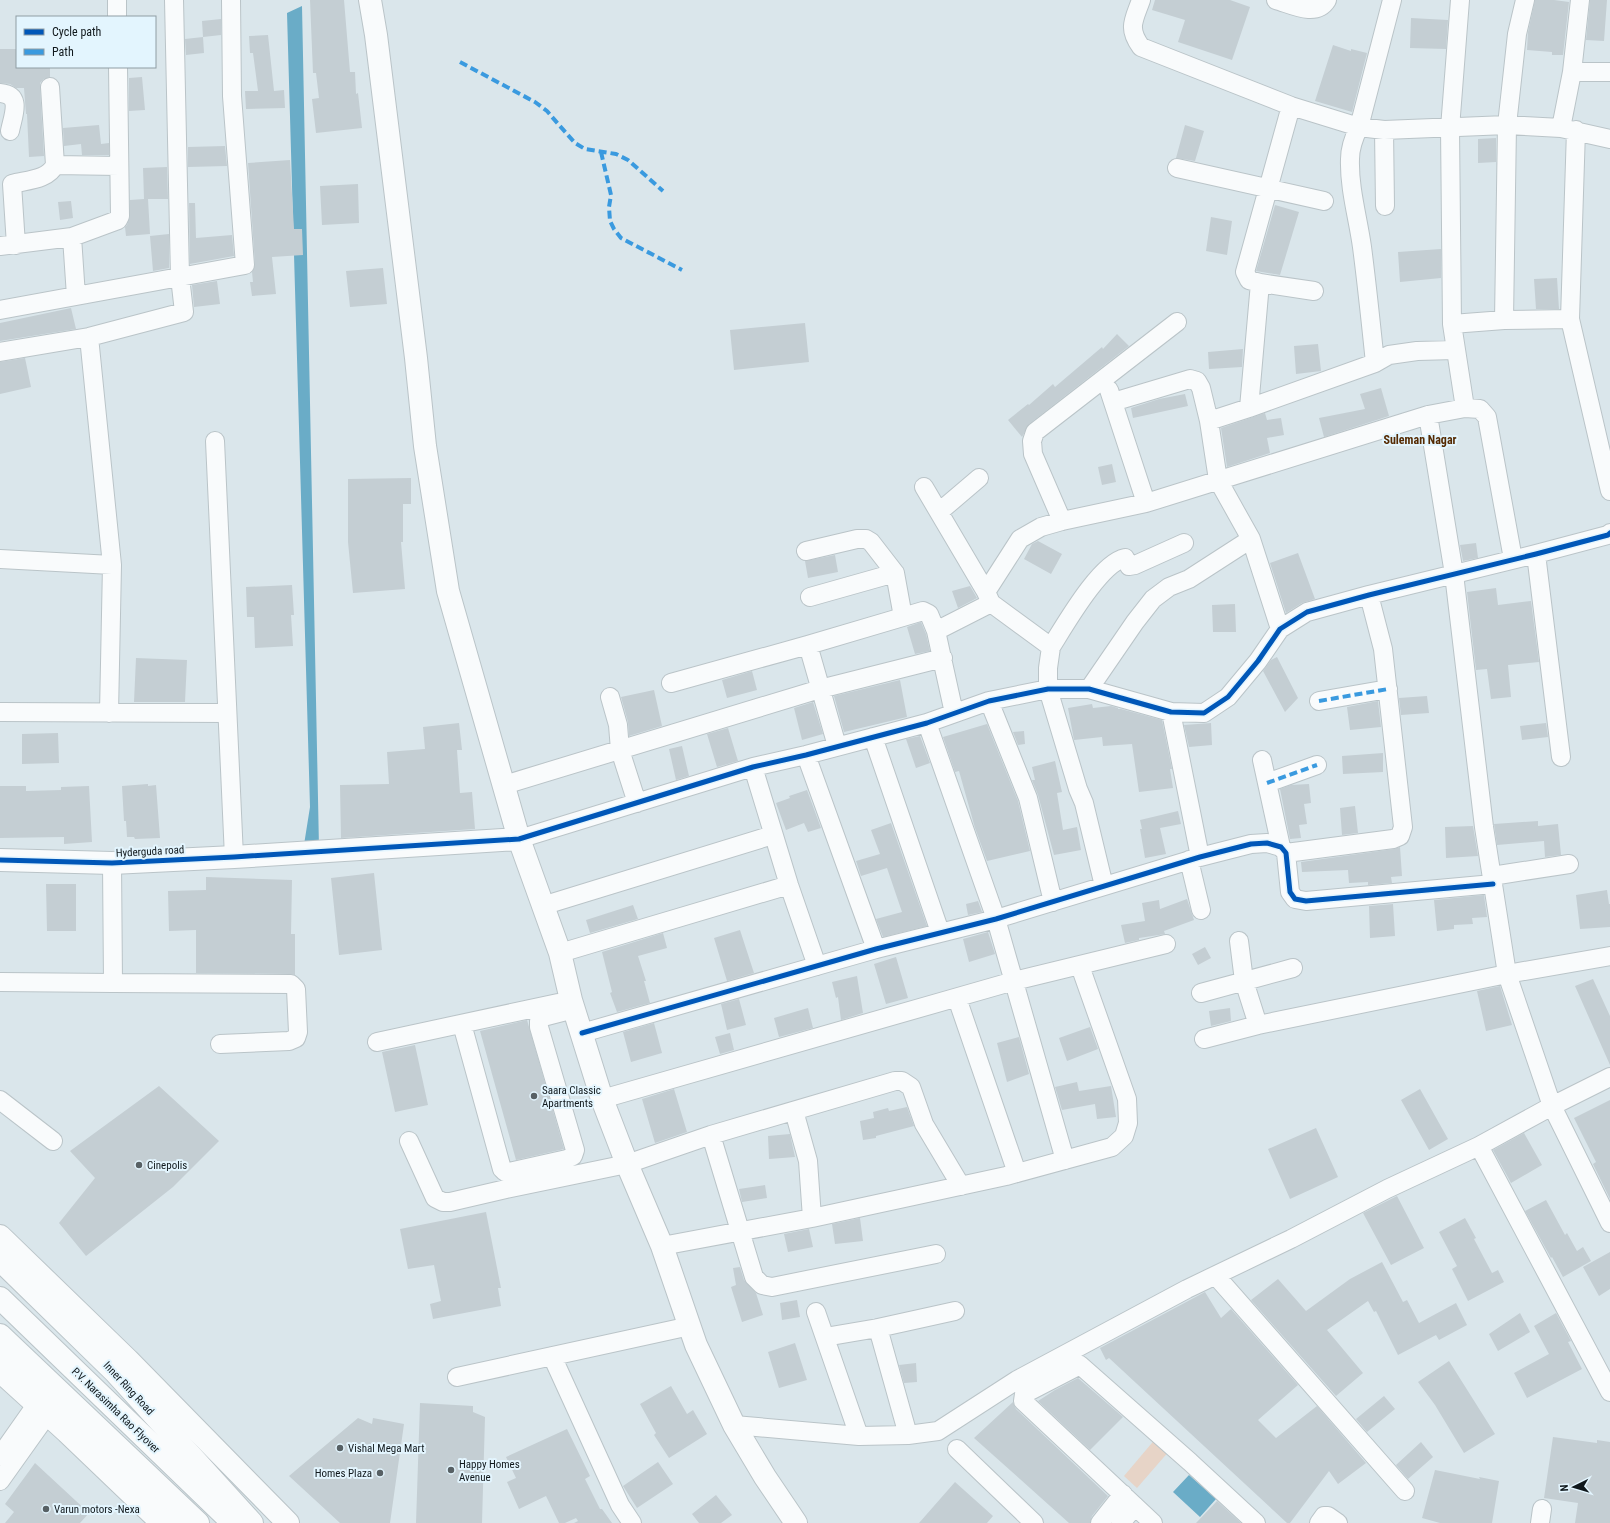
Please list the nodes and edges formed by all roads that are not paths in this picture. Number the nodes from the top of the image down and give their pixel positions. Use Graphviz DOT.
graph roads {
  1 [pos="117,0"];
  2 [pos="174,0"];
  3 [pos="231,0"];
  4 [pos="370,0"];
  5 [pos="1142,0"];
  6 [pos="1276,0"];
  7 [pos="1326,0"];
  8 [pos="1392,0"];
  9 [pos="1460,0"];
  10 [pos="1525,0"];
  11 [pos="1580,0"];
  12 [pos="117,16"];
  13 [pos="118,68"];
  14 [pos="1572,72"];
  15 [pos="1610,72"];
  16 [pos="50,87"];
  17 [pos="0,93"];
  18 [pos="1291,106"];
  19 [pos="1507,125"];
  20 [pos="1359,127"];
  21 [pos="1450,128"];
  22 [pos="1568,129"];
  23 [pos="1384,130"];
  24 [pos="10,131"];
  25 [pos="1610,139"];
  26 [pos="55,164"];
  27 [pos="119,166"];
  28 [pos="1177,168"];
  29 [pos="1267,189"];
  30 [pos="1324,201"];
  31 [pos="1385,206"];
  32 [pos="72,237"];
  33 [pos="8,246"];
  34 [pos="180,277"];
  35 [pos="1260,283"];
  36 [pos="1314,291"];
  37 [pos="76,296"];
  38 [pos="0,310"];
  39 [pos="1570,319"];
  40 [pos="1504,320"];
  41 [pos="1177,322"];
  42 [pos="1452,324"];
  43 [pos="89,337"];
  44 [pos="1455,350"];
  45 [pos="0,352"];
  46 [pos="1375,362"];
  47 [pos="1104,378"];
  48 [pos="1113,402"];
  49 [pos="1248,408"];
  50 [pos="1465,408"];
  51 [pos="1428,415"];
  52 [pos="1209,421"];
  53 [pos="215,441"];
  54 [pos="979,478"];
  55 [pos="1218,480"];
  56 [pos="924,487"];
  57 [pos="1610,490"];
  58 [pos="1146,503"];
  59 [pos="939,512"];
  60 [pos="1062,521"];
  61 [pos="1251,539"];
  62 [pos="1609,539"];
  63 [pos="1184,543"];
  64 [pos="806,551"];
  65 [pos="1536,554"];
  66 [pos="0,559"];
  67 [pos="1513,559"];
  68 [pos="112,565"];
  69 [pos="895,573"];
  70 [pos="1454,574"];
  71 [pos="1369,595"];
  72 [pos="810,597"];
  73 [pos="988,597"];
  74 [pos="903,616"];
  75 [pos="1280,629"];
  76 [pos="936,631"];
  77 [pos="808,645"];
  78 [pos="1051,647"];
  79 [pos="943,658"];
  80 [pos="671,683"];
  81 [pos="820,689"];
  82 [pos="1048,689"];
  83 [pos="1090,689"];
  84 [pos="1388,689"];
  85 [pos="610,697"];
  86 [pos="990,701"];
  87 [pos="1319,701"];
  88 [pos="0,712"];
  89 [pos="1171,712"];
  90 [pos="109,713"];
  91 [pos="227,713"];
  92 [pos="954,713"];
  93 [pos="927,722"];
  94 [pos="873,737"];
  95 [pos="837,746"];
  96 [pos="620,750"];
  97 [pos="806,755"];
  98 [pos="1560,757"];
  99 [pos="1262,760"];
  100 [pos="1317,765"];
  101 [pos="753,767"];
  102 [pos="1267,783"];
  103 [pos="504,785"];
  104 [pos="637,803"];
  105 [pos="773,835"];
  106 [pos="519,839"];
  107 [pos="1283,850"];
  108 [pos="234,858"];
  109 [pos="1195,858"];
  110 [pos="0,860"];
  111 [pos="112,863"];
  112 [pos="1568,864"];
  113 [pos="1493,880"];
  114 [pos="788,885"];
  115 [pos="1104,886"];
  116 [pos="1053,902"];
  117 [pos="542,906"];
  118 [pos="1201,910"];
  119 [pos="996,919"];
  120 [pos="940,932"];
  121 [pos="1240,941"];
  122 [pos="1166,944"];
  123 [pos="876,949"];
  124 [pos="560,953"];
  125 [pos="1610,956"];
  126 [pos="817,966"];
  127 [pos="1080,966"];
  128 [pos="1293,968"];
  129 [pos="1507,974"];
  130 [pos="1014,981"];
  131 [pos="1244,981"];
  132 [pos="0,982"];
  133 [pos="113,983"];
  134 [pos="1201,993"];
  135 [pos="957,998"];
  136 [pos="572,1005"];
  137 [pos="462,1024"];
  138 [pos="1258,1025"];
  139 [pos="582,1033"];
  140 [pos="1204,1039"];
  141 [pos="377,1042"];
  142 [pos="220,1044"];
  143 [pos="1610,1077"];
  144 [pos="602,1099"];
  145 [pos="0,1100"];
  146 [pos="1552,1106"];
  147 [pos="794,1110"];
  148 [pos="711,1135"];
  149 [pos="53,1141"];
  150 [pos="409,1141"];
  151 [pos="1479,1146"];
  152 [pos="1065,1160"];
  153 [pos="627,1164"];
  154 [pos="1017,1173"];
  155 [pos="961,1186"];
  156 [pos="812,1218"];
  157 [pos="1610,1223"];
  158 [pos="740,1231"];
  159 [pos="0,1236"];
  160 [pos="662,1246"];
  161 [pos="936,1254"];
  162 [pos="0,1260"];
  163 [pos="1216,1276"];
  164 [pos="0,1298"];
  165 [pos="955,1311"];
  166 [pos="816,1312"];
  167 [pos="690,1326"];
  168 [pos="878,1328"];
  169 [pos="0,1334"];
  170 [pos="825,1337"];
  171 [pos="552,1356"];
  172 [pos="2,1364"];
  173 [pos="457,1377"];
  174 [pos="1610,1392"];
  175 [pos="42,1410"];
  176 [pos="734,1425"];
  177 [pos="908,1435"];
  178 [pos="859,1436"];
  179 [pos="957,1449"];
  180 [pos="0,1456"];
  181 [pos="0,1480"];
  182 [pos="1405,1491"];
  183 [pos="1129,1500"];
  184 [pos="162,1523"];
  185 [pos="182,1523"];
  186 [pos="198,1523"];
  187 [pos="233,1523"];
  188 [pos="252,1523"];
  189 [pos="288,1523"];
  190 [pos="632,1523"];
  191 [pos="795,1523"];
  192 [pos="1034,1523"];
  193 [pos="1100,1523"];
  194 [pos="1121,1523"];
  195 [pos="1153,1523"];
  196 [pos="1256,1523"];
  197 [pos="1319,1523"];
  198 [pos="1338,1523"];
  1 -- 12 [label="street"];
  2 -- 34 [label="street"];
  3 -- 34 [label="street"];
  4 -- 103 [label="main road"];
  5 -- 18 [label="street"];
  6 -- 7 [label="street"];
  8 -- 20 [label="street"];
  9 -- 21 [label="street"];
  10 -- 19 [label="street"];
  11 -- 14 [label="street"];
  13 -- 27 [label="street"];
  14 -- 15 [label="street"];
  14 -- 22 [label="street"];
  16 -- 26 [label="street"];
  17 -- 24 [label="street"];
  18 -- 20 [label="street"];
  18 -- 29 [label="street"];
  19 -- 21 [label="street"];
  19 -- 22 [label="street"];
  19 -- 40 [label="street"];
  20 -- 23 [label="street"];
  20 -- 46 [label="street"];
  21 -- 23 [label="street"];
  21 -- 42 [label="street"];
  22 -- 25 [label="street"];
  22 -- 39 [label="street"];
  23 -- 31 [label="street"];
  26 -- 27 [label="street"];
  26 -- 33 [label="street"];
  27 -- 32 [label="street"];
  28 -- 29 [label="street"];
  29 -- 30 [label="street"];
  29 -- 35 [label="street"];
  32 -- 33 [label="street"];
  32 -- 37 [label="street"];
  34 -- 37 [label="street"];
  34 -- 43 [label="street"];
  35 -- 36 [label="street"];
  35 -- 49 [label="street"];
  37 -- 38 [label="street"];
  39 -- 40 [label="street"];
  39 -- 57 [label="street"];
  40 -- 42 [label="street"];
  41 -- 47 [label="street"];
  42 -- 44 [label="street"];
  43 -- 45 [label="street"];
  43 -- 68 [label="street"];
  44 -- 46 [label="street"];
  44 -- 50 [label="street"];
  46 -- 49 [label="street"];
  47 -- 48 [label="street"];
  47 -- 60 [label="street"];
  48 -- 52 [label="street"];
  48 -- 58 [label="street"];
  49 -- 52 [label="street"];
  50 -- 51 [label="street"];
  50 -- 67 [label="street"];
  51 -- 55 [label="street"];
  51 -- 70 [label="street"];
  52 -- 55 [label="street"];
  53 -- 91 [label="street"];
  54 -- 59 [label="street"];
  55 -- 58 [label="street"];
  55 -- 61 [label="street"];
  56 -- 59 [label="street"];
  58 -- 60 [label="street"];
  59 -- 73 [label="street"];
  60 -- 73 [label="street"];
  61 -- 75 [label="street"];
  61 -- 83 [label="street"];
  62 -- 65 [label="street"];
  63 -- 78 [label="street"];
  64 -- 69 [label="street"];
  65 -- 67 [label="street"];
  65 -- 98 [label="street"];
  66 -- 68 [label="street"];
  67 -- 70 [label="street"];
  68 -- 90 [label="street"];
  69 -- 72 [label="street"];
  69 -- 74 [label="street"];
  70 -- 71 [label="street"];
  70 -- 113 [label="street"];
  71 -- 75 [label="street"];
  71 -- 84 [label="street"];
  73 -- 76 [label="street"];
  73 -- 78 [label="street"];
  74 -- 76 [label="street"];
  74 -- 77 [label="street"];
  75 -- 89 [label="street"];
  76 -- 79 [label="street"];
  77 -- 80 [label="street"];
  77 -- 81 [label="street"];
  78 -- 82 [label="street"];
  79 -- 81 [label="street"];
  79 -- 92 [label="street"];
  81 -- 95 [label="street"];
  81 -- 96 [label="street"];
  82 -- 83 [label="street"];
  82 -- 86 [label="street"];
  82 -- 115 [label="street"];
  83 -- 89 [label="street"];
  84 -- 87 [label="street"];
  84 -- 107 [label="street"];
  85 -- 96 [label="street"];
  86 -- 92 [label="street"];
  86 -- 116 [label="street"];
  88 -- 90 [label="street"];
  89 -- 109 [label="street"];
  90 -- 91 [label="street"];
  91 -- 108 [label="street"];
  92 -- 93 [label="street"];
  93 -- 94 [label="street"];
  93 -- 119 [label="street"];
  94 -- 95 [label="street"];
  94 -- 120 [label="street"];
  95 -- 97 [label="street"];
  96 -- 103 [label="street"];
  96 -- 104 [label="street"];
  97 -- 101 [label="street"];
  97 -- 123 [label="street"];
  99 -- 102 [label="street"];
  100 -- 102 [label="street"];
  101 -- 104 [label="street"];
  101 -- 105 [label="street"];
  102 -- 107 [label="street"];
  103 -- 106 [label="main road"];
  104 -- 106 [label="street"];
  105 -- 114 [label="street"];
  105 -- 117 [label="street"];
  106 -- 108 [label="main road, Hyderguda road"];
  106 -- 117 [label="main road"];
  107 -- 109 [label="street"];
  107 -- 113 [label="street"];
  108 -- 111 [label="main road, Hyderguda road"];
  109 -- 115 [label="street"];
  109 -- 118 [label="street"];
  110 -- 111 [label="main road, Hyderguda road"];
  111 -- 133 [label="street"];
  112 -- 113 [label="street"];
  113 -- 129 [label="street"];
  114 -- 124 [label="street"];
  114 -- 126 [label="street"];
  115 -- 116 [label="street"];
  116 -- 119 [label="street"];
  117 -- 124 [label="main road"];
  119 -- 120 [label="street"];
  119 -- 130 [label="street"];
  120 -- 123 [label="street"];
  121 -- 131 [label="street"];
  122 -- 127 [label="street"];
  123 -- 126 [label="street"];
  124 -- 136 [label="main road"];
  125 -- 129 [label="street"];
  126 -- 139 [label="street"];
  127 -- 130 [label="street"];
  127 -- 152 [label="street"];
  128 -- 131 [label="street"];
  129 -- 138 [label="street"];
  129 -- 146 [label="street"];
  130 -- 135 [label="street"];
  130 -- 152 [label="street"];
  131 -- 134 [label="street"];
  131 -- 138 [label="street"];
  132 -- 133 [label="street"];
  133 -- 142 [label="street"];
  135 -- 144 [label="street"];
  135 -- 154 [label="street"];
  136 -- 137 [label="street"];
  136 -- 137 [label="street"];
  136 -- 139 [label="main road"];
  137 -- 141 [label="street"];
  138 -- 140 [label="street"];
  139 -- 144 [label="main road"];
  143 -- 146 [label="street"];
  144 -- 153 [label="main road"];
  145 -- 149 [label="street"];
  146 -- 151 [label="street"];
  146 -- 157 [label="street"];
  147 -- 148 [label="street"];
  147 -- 155 [label="street"];
  147 -- 156 [label="street"];
  148 -- 153 [label="street"];
  148 -- 158 [label="street"];
  150 -- 153 [label="street"];
  151 -- 163 [label="street"];
  151 -- 174 [label="street"];
  152 -- 154 [label="street"];
  153 -- 160 [label="main road"];
  154 -- 155 [label="street"];
  155 -- 156 [label="street"];
  156 -- 158 [label="street"];
  158 -- 160 [label="street"];
  158 -- 161 [label="street"];
  159 -- 189 [label="main road"];
  160 -- 167 [label="main road"];
  162 -- 188 [label="main road, Inner Ring Road"];
  163 -- 177 [label="street"];
  163 -- 182 [label="street"];
  164 -- 187 [label="main road, P.V. Narasimha Rao Flyover"];
  165 -- 168 [label="street"];
  166 -- 170 [label="street"];
  167 -- 171 [label="street"];
  167 -- 176 [label="main road"];
  168 -- 170 [label="street"];
  168 -- 177 [label="street"];
  169 -- 186 [label="main road"];
  170 -- 178 [label="street"];
  171 -- 173 [label="street"];
  171 -- 190 [label="street"];
  172 -- 175 [label="main road"];
  172 -- 185 [label="main road"];
  175 -- 180 [label="street"];
  175 -- 181 [label="street"];
  175 -- 184 [label="main road"];
  176 -- 178 [label="street"];
  176 -- 191 [label="main road"];
  177 -- 178 [label="street"];
  179 -- 192 [label="street"];
  183 -- 193 [label="street"];
  183 -- 194 [label="street"];
  183 -- 195 [label="street"];
  183 -- 196 [label="street"];
  197 -- 198 [label="street"];
}
